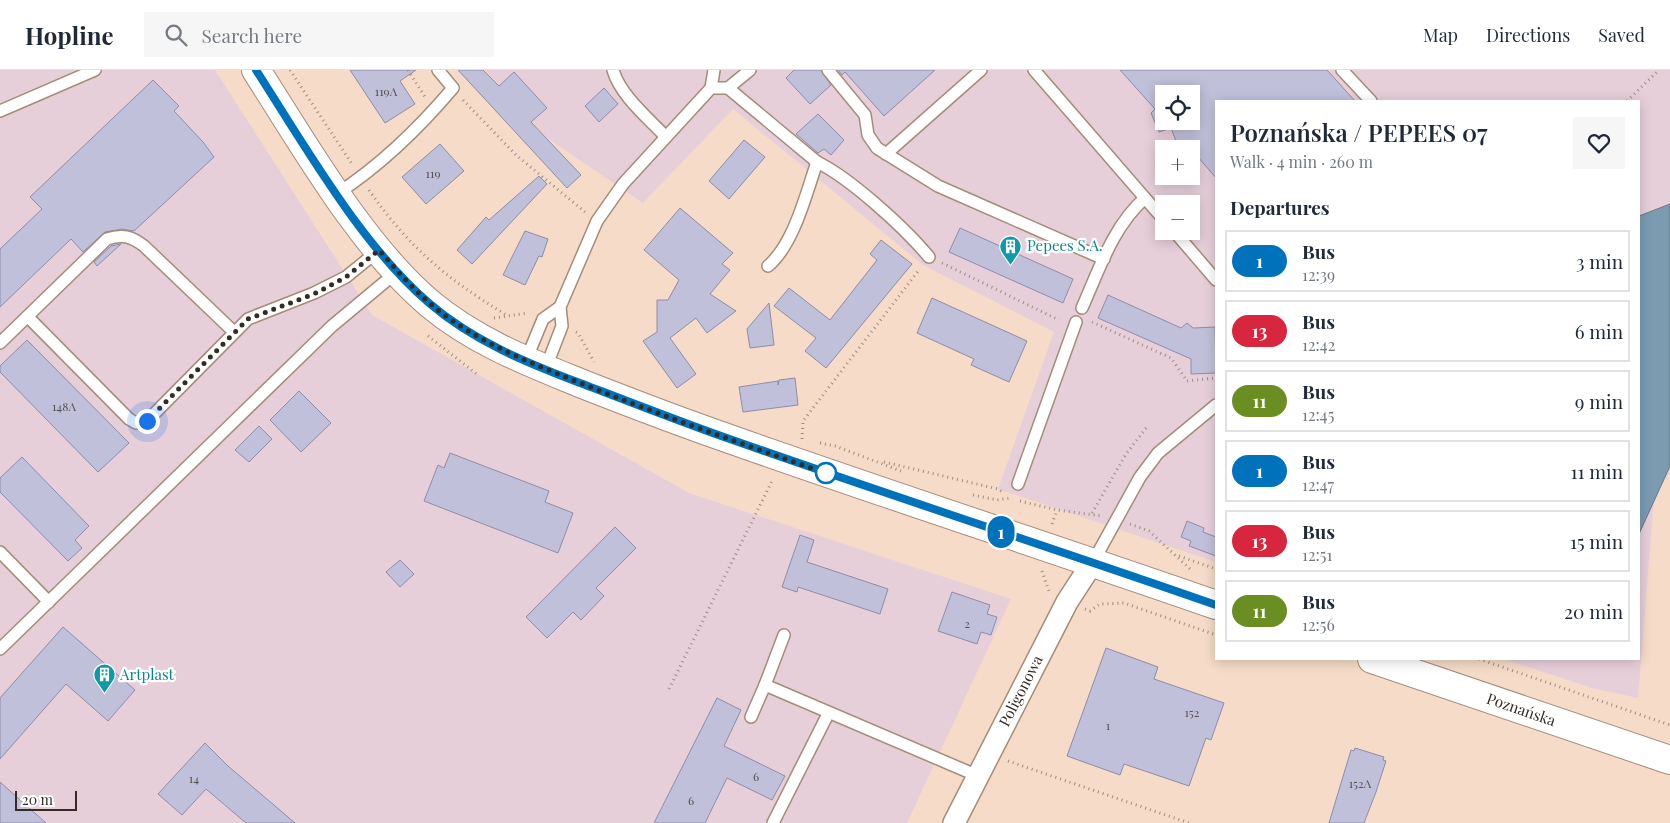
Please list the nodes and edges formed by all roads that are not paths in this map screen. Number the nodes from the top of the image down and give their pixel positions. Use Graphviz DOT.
graph roads {
  1 [pos="95,70"];
  2 [pos="256,70"];
  3 [pos="438,70"];
  4 [pos="613,70"];
  5 [pos="714,70"];
  6 [pos="750,70"];
  7 [pos="828,70"];
  8 [pos="982,70"];
  9 [pos="1034,70"];
  10 [pos="1342,70"];
  11 [pos="711,88"];
  12 [pos="728,88"];
  13 [pos="1370,100"];
  14 [pos="0,111"];
  15 [pos="666,137"];
  16 [pos="886,154"];
  17 [pos="817,162"];
  18 [pos="338,193"];
  19 [pos="1145,198"];
  20 [pos="1155,210"];
  21 [pos="1182,240"];
  22 [pos="379,250"];
  23 [pos="929,257"];
  24 [pos="1104,259"];
  25 [pos="768,266"];
  26 [pos="398,271"];
  27 [pos="1215,279"];
  28 [pos="560,307"];
  29 [pos="1082,308"];
  30 [pos="28,317"];
  31 [pos="1076,322"];
  32 [pos="234,332"];
  33 [pos="0,343"];
  34 [pos="535,366"];
  35 [pos="1215,406"];
  36 [pos="1018,484"];
  37 [pos="0,552"];
  38 [pos="1093,562"];
  39 [pos="49,602"];
  40 [pos="1215,605"];
  41 [pos="784,635"];
  42 [pos="0,649"];
  43 [pos="1375,660"];
  44 [pos="765,685"];
  45 [pos="828,714"];
  46 [pos="751,717"];
  47 [pos="1670,760"];
  48 [pos="978,776"];
  49 [pos="778,821"];
  50 [pos="954,823"];
  1 -- 14 [label="lane"];
  2 -- 18 [label="main road"];
  3 -- 18 [label="lane"];
  4 -- 15 [label="lane"];
  5 -- 11 [label="lane"];
  6 -- 12 [label="lane"];
  7 -- 16 [label="lane"];
  8 -- 16 [label="lane"];
  9 -- 19 [label="lane"];
  10 -- 13 [label="lane"];
  11 -- 12 [label="lane"];
  11 -- 15 [label="lane"];
  12 -- 17 [label="lane"];
  15 -- 28 [label="lane"];
  16 -- 24 [label="lane"];
  17 -- 23 [label="lane"];
  17 -- 25 [label="lane"];
  18 -- 22 [label="main road"];
  19 -- 20 [label="lane"];
  19 -- 24 [label="lane"];
  21 -- 27 [label="lane"];
  22 -- 26 [label="main road"];
  22 -- 32 [label="lane"];
  24 -- 29 [label="lane"];
  26 -- 34 [label="main road"];
  26 -- 39 [label="lane"];
  28 -- 34 [label="lane"];
  28 -- 34 [label="lane"];
  30 -- 32 [label="lane"];
  30 -- 32 [label="lane"];
  30 -- 33 [label="lane"];
  31 -- 36 [label="lane"];
  34 -- 38 [label="main road"];
  35 -- 38 [label="lane"];
  37 -- 39 [label="lane"];
  38 -- 40 [label="main road"];
  38 -- 48 [label="street, Poligonowa"];
  39 -- 42 [label="lane"];
  41 -- 44 [label="lane"];
  43 -- 47 [label="main road, Poznańska"];
  44 -- 45 [label="lane"];
  44 -- 46 [label="lane"];
  45 -- 48 [label="lane"];
  45 -- 49 [label="lane"];
  48 -- 50 [label="street, Poligonowa"];
}
